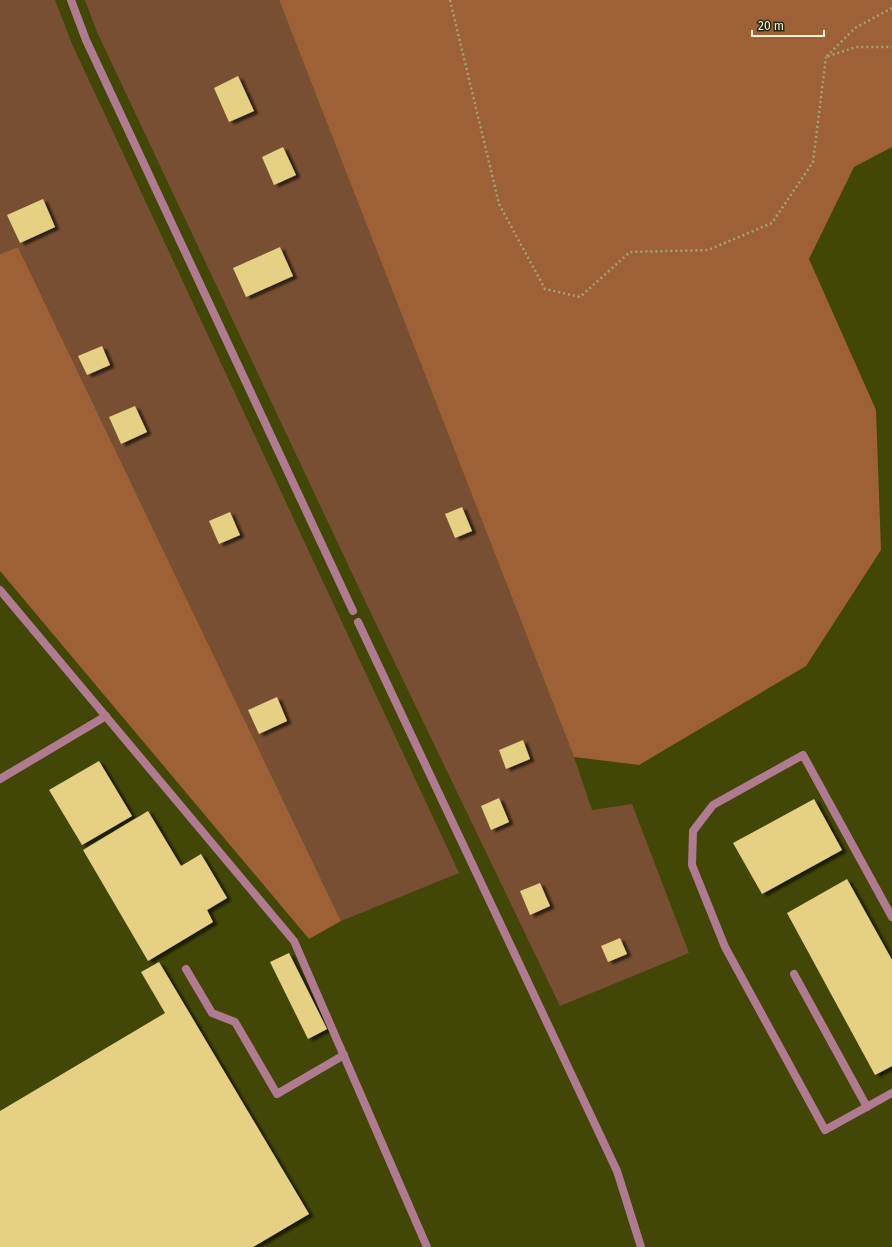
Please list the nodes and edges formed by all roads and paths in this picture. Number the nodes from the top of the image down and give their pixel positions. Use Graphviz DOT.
graph roads {
  1 [pos="71,0"];
  2 [pos="450,0"];
  3 [pos="892,8"];
  4 [pos="892,47"];
  5 [pos="826,57"];
  6 [pos="0,590"];
  7 [pos="353,611"];
  8 [pos="358,622"];
  9 [pos="106,716"];
  10 [pos="0,779"];
  11 [pos="892,917"];
  12 [pos="186,969"];
  13 [pos="794,974"];
  14 [pos="344,1055"];
  15 [pos="892,1093"];
  16 [pos="867,1107"];
  17 [pos="427,1247"];
  18 [pos="641,1247"];
  1 -- 7 [label="street"];
  2 -- 5 [label="path"];
  3 -- 5 [label="path"];
  4 -- 5 [label="path"];
  6 -- 9 [label="street"];
  8 -- 18 [label="street"];
  9 -- 10 [label="street"];
  9 -- 14 [label="street"];
  11 -- 16 [label="street"];
  12 -- 14 [label="street"];
  13 -- 16 [label="street"];
  14 -- 17 [label="street"];
  15 -- 16 [label="street"];
}
